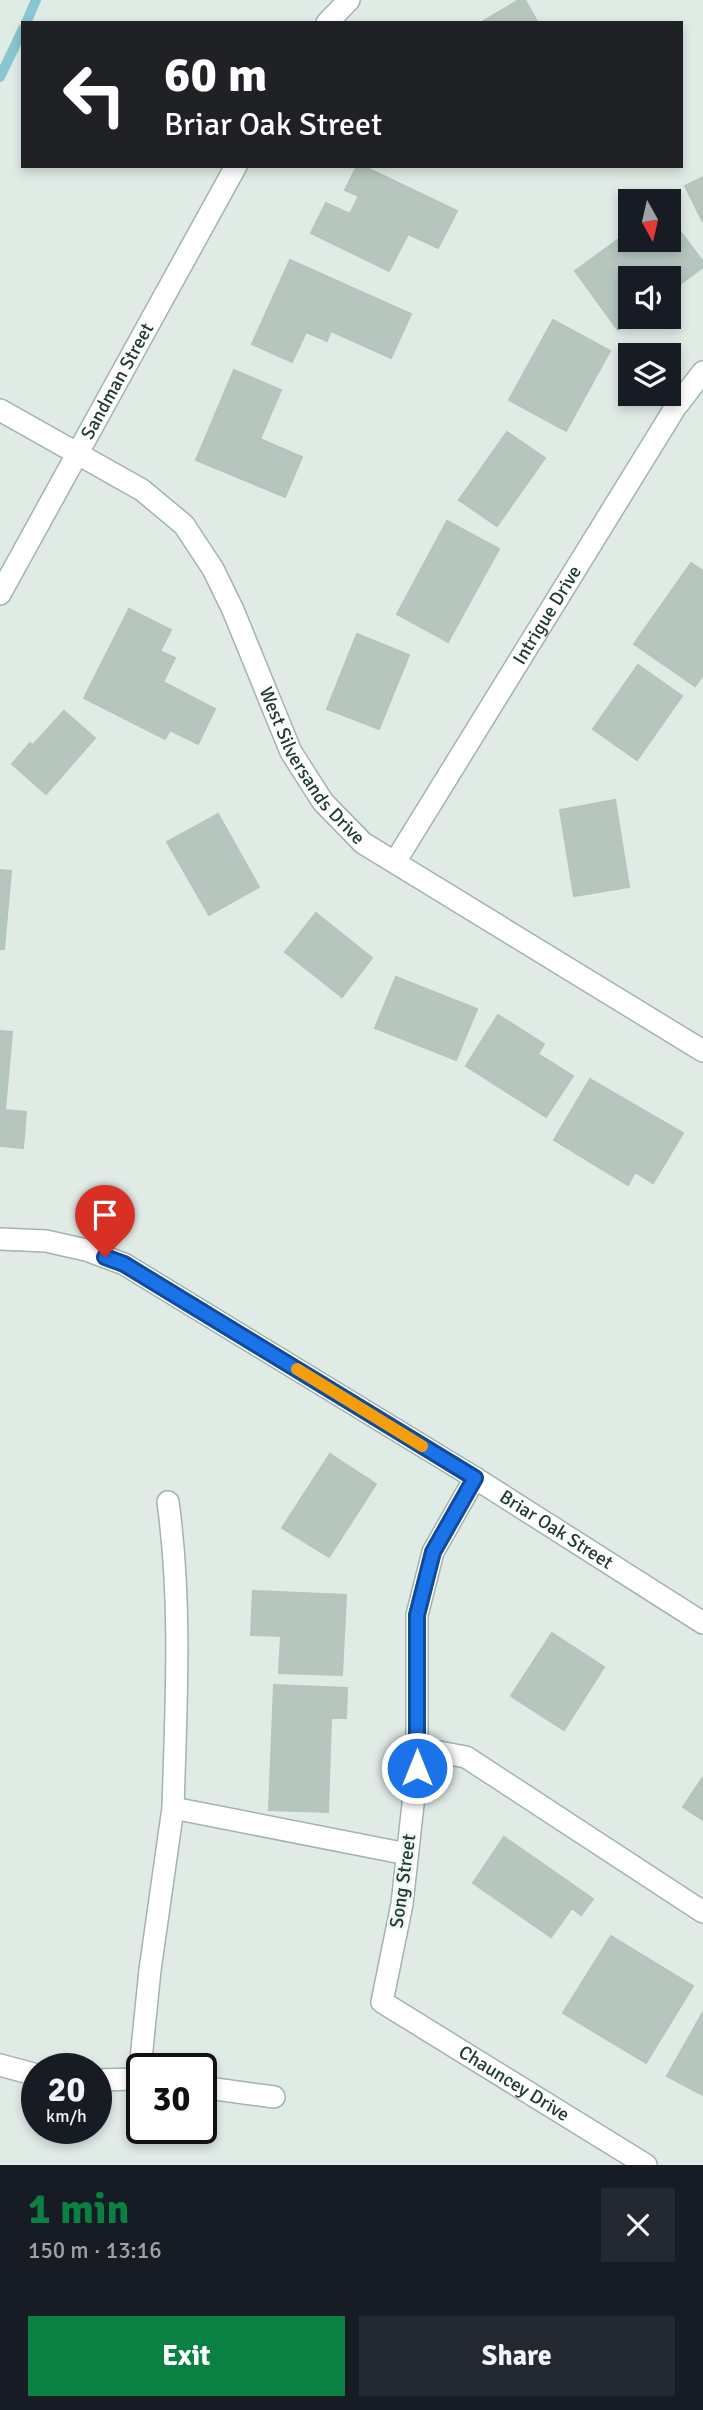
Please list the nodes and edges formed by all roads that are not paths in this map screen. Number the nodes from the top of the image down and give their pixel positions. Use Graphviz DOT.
graph roads {
  1 [pos="349,0"];
  2 [pos="329,21"];
  3 [pos="235,168"];
  4 [pos="703,372"];
  5 [pos="0,410"];
  6 [pos="79,453"];
  7 [pos="0,594"];
  8 [pos="395,862"];
  9 [pos="703,1051"];
  10 [pos="0,1239"];
  11 [pos="475,1478"];
  12 [pos="168,1502"];
  13 [pos="703,1623"];
  14 [pos="417,1748"];
  15 [pos="173,1808"];
  16 [pos="407,1854"];
  17 [pos="703,1912"];
  18 [pos="382,2002"];
  19 [pos="143,2053"];
  20 [pos="0,2064"];
  21 [pos="21,2070"];
  22 [pos="217,2089"];
  23 [pos="274,2097"];
  24 [pos="646,2165"];
  1 -- 2 [label="street"];
  3 -- 6 [label="street, Sandman Street"];
  4 -- 8 [label="street, Intrigue Drive"];
  5 -- 6 [label="street, West Silversands Drive"];
  6 -- 7 [label="street, Sandman Street"];
  6 -- 8 [label="street, West Silversands Drive"];
  8 -- 9 [label="street, West Silversands Drive"];
  10 -- 11 [label="street, Briar Oak Street"];
  11 -- 13 [label="street, Briar Oak Street"];
  11 -- 14 [label="street, Song Street"];
  12 -- 15 [label="street"];
  14 -- 16 [label="street, Song Street"];
  14 -- 17 [label="street"];
  15 -- 16 [label="street"];
  15 -- 19 [label="street"];
  16 -- 18 [label="street, Song Street"];
  18 -- 24 [label="street, Chauncey Drive"];
  20 -- 21 [label="street"];
  22 -- 23 [label="street"];
}
